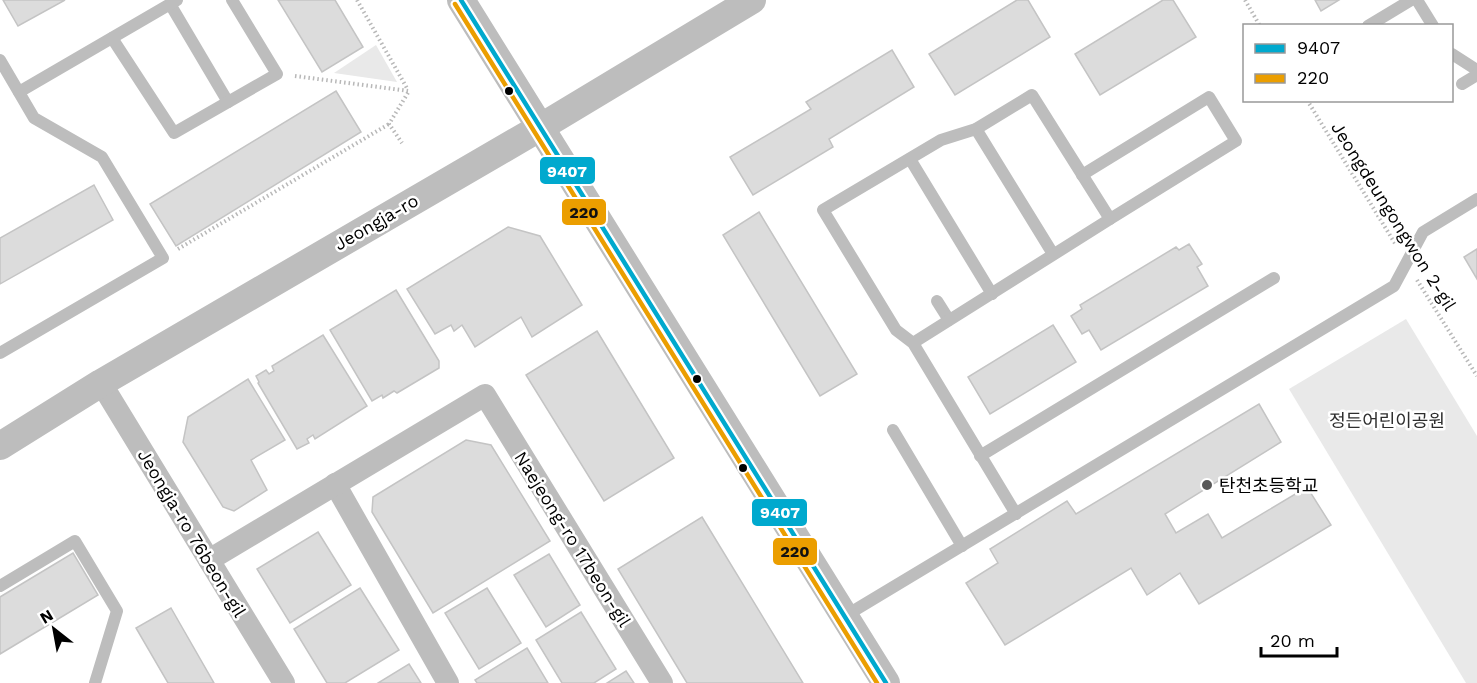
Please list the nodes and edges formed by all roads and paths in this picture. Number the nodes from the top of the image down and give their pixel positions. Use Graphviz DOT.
graph roads {
  1 [pos="232,0"];
  2 [pos="357,0"];
  3 [pos="461,0"];
  4 [pos="752,0"];
  5 [pos="1245,0"];
  6 [pos="1411,0"];
  7 [pos="1418,0"];
  8 [pos="174,2"];
  9 [pos="1259,24"];
  10 [pos="1371,24"];
  11 [pos="1432,24"];
  12 [pos="112,38"];
  13 [pos="1453,55"];
  14 [pos="0,60"];
  15 [pos="1477,70"];
  16 [pos="277,74"];
  17 [pos="1477,75"];
  18 [pos="1462,84"];
  19 [pos="409,91"];
  20 [pos="19,92"];
  21 [pos="228,102"];
  22 [pos="1308,102"];
  23 [pos="389,124"];
  24 [pos="541,127"];
  25 [pos="976,129"];
  26 [pos="402,143"];
  27 [pos="910,159"];
  28 [pos="1082,175"];
  29 [pos="1477,199"];
  30 [pos="1110,219"];
  31 [pos="1398,248"];
  32 [pos="1053,254"];
  33 [pos="163,258"];
  34 [pos="1274,278"];
  35 [pos="1416,278"];
  36 [pos="992,294"];
  37 [pos="937,301"];
  38 [pos="949,320"];
  39 [pos="913,342"];
  40 [pos="0,353"];
  41 [pos="1477,376"];
  42 [pos="101,383"];
  43 [pos="893,430"];
  44 [pos="0,446"];
  45 [pos="980,456"];
  46 [pos="335,484"];
  47 [pos="1016,514"];
  48 [pos="962,546"];
  49 [pos="208,560"];
  50 [pos="0,586"];
  51 [pos="845,616"];
  52 [pos="95,683"];
  53 [pos="284,683"];
  54 [pos="448,683"];
  55 [pos="662,683"];
  56 [pos="886,683"];
  1 -- 16 [label="lane"];
  2 -- 19 [label="path"];
  3 -- 24 [label="street"];
  4 -- 24 [label="street, Jeongja-ro"];
  5 -- 9 [label="path"];
  6 -- 10 [label="lane"];
  7 -- 11 [label="lane"];
  8 -- 12 [label="lane"];
  8 -- 21 [label="lane"];
  12 -- 20 [label="lane"];
  12 -- 21 [label="lane"];
  13 -- 15 [label="lane"];
  14 -- 20 [label="lane"];
  16 -- 19 [label="path"];
  16 -- 21 [label="lane"];
  17 -- 18 [label="lane"];
  19 -- 23 [label="path"];
  20 -- 33 [label="lane"];
  22 -- 31 [label="path, Jeongdeungongwon 2-gil"];
  23 -- 26 [label="path"];
  23 -- 33 [label="path"];
  24 -- 42 [label="street, Jeongja-ro"];
  24 -- 51 [label="street"];
  25 -- 27 [label="lane"];
  25 -- 28 [label="lane"];
  25 -- 32 [label="lane"];
  27 -- 36 [label="lane"];
  27 -- 39 [label="lane"];
  28 -- 30 [label="lane"];
  28 -- 30 [label="lane"];
  29 -- 47 [label="lane"];
  30 -- 32 [label="lane"];
  32 -- 36 [label="lane"];
  33 -- 40 [label="lane"];
  34 -- 45 [label="lane"];
  35 -- 41 [label="path, Jeongdeungongwon 2-gil"];
  36 -- 38 [label="lane"];
  37 -- 38 [label="lane"];
  38 -- 39 [label="lane"];
  39 -- 45 [label="lane"];
  42 -- 44 [label="street, Jeongja-ro"];
  42 -- 49 [label="street, Jeongja-ro 76beon-gil"];
  43 -- 48 [label="lane"];
  45 -- 47 [label="lane"];
  46 -- 49 [label="street"];
  46 -- 54 [label="street"];
  46 -- 55 [label="street, Naejeong-ro 17beon-gil"];
  47 -- 48 [label="lane"];
  48 -- 51 [label="lane"];
  49 -- 53 [label="street, Jeongja-ro 76beon-gil"];
  50 -- 52 [label="lane"];
  51 -- 56 [label="street"];
}
